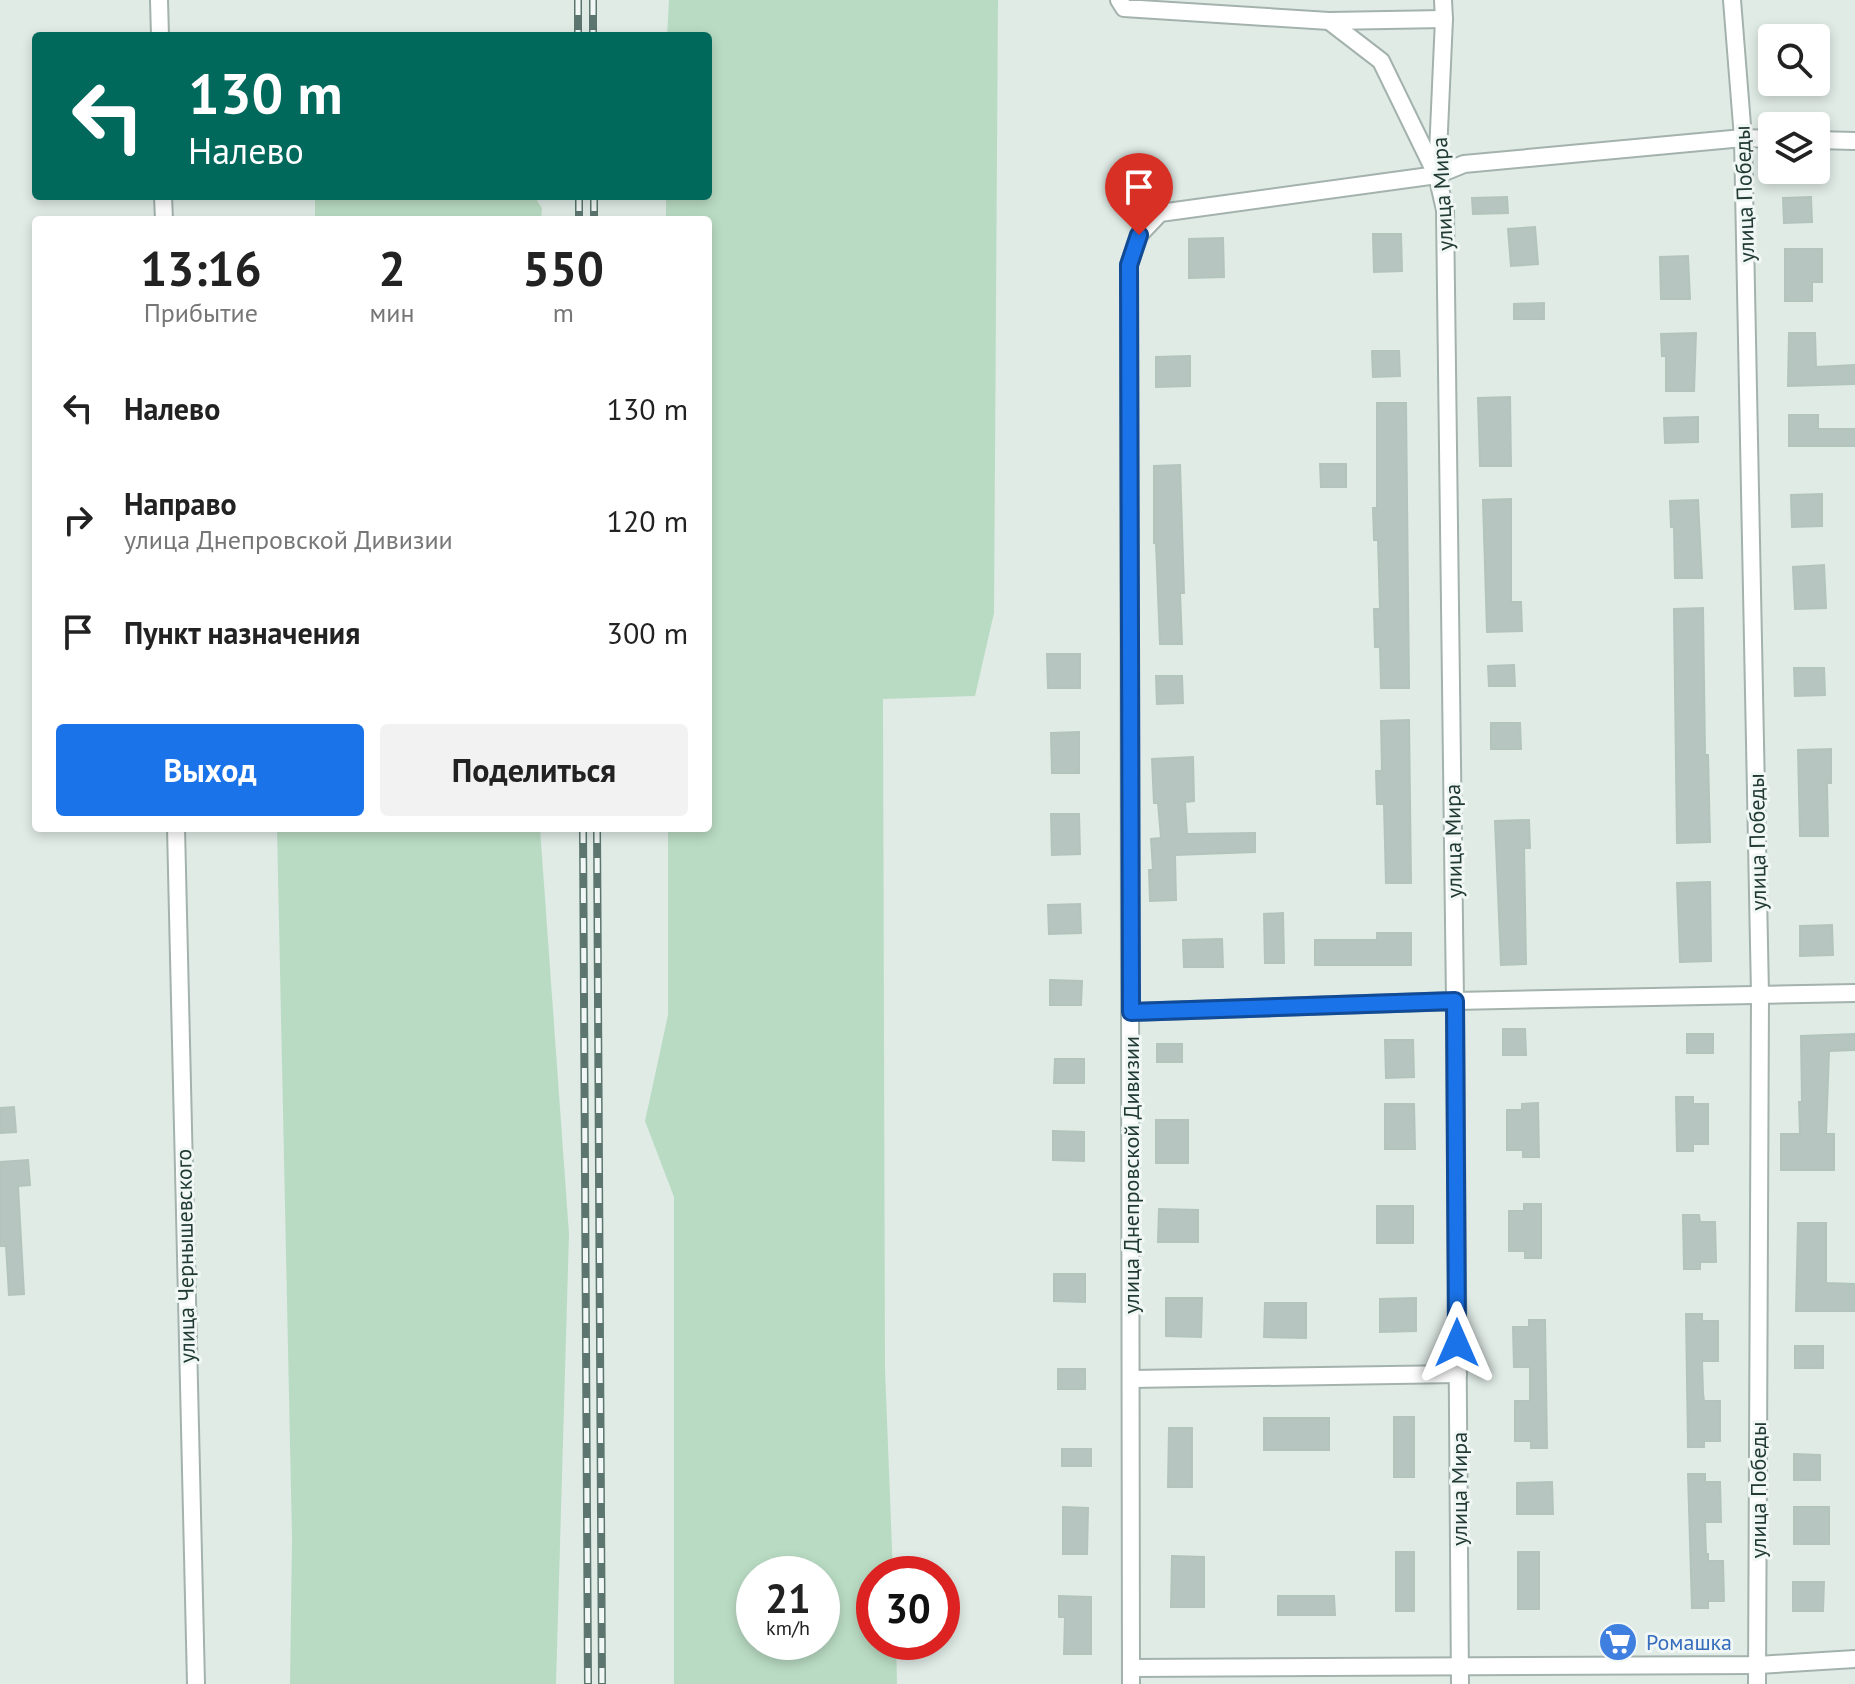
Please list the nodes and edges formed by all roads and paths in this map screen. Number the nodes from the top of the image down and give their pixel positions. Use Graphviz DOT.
graph roads {
  1 [pos="159,0"];
  2 [pos="1119,0"];
  3 [pos="1443,0"];
  4 [pos="1732,0"];
  5 [pos="1444,19"];
  6 [pos="1329,21"];
  7 [pos="160,32"];
  8 [pos="1743,138"];
  9 [pos="1758,139"];
  10 [pos="1830,140"];
  11 [pos="1855,141"];
  12 [pos="1437,175"];
  13 [pos="176,832"];
  14 [pos="1855,993"];
  15 [pos="1760,994"];
  16 [pos="1455,1001"];
  17 [pos="1131,1012"];
  18 [pos="1458,1374"];
  19 [pos="1131,1379"];
  20 [pos="1855,1659"];
  21 [pos="1758,1665"];
  22 [pos="1460,1666"];
  23 [pos="1132,1676"];
  24 [pos="196,1684"];
  25 [pos="1460,1684"];
  26 [pos="1757,1684"];
  1 -- 7 [label="street"];
  2 -- 6 [label="street"];
  3 -- 5 [label="street, улица Мира"];
  4 -- 8 [label="street, улица Победы"];
  5 -- 6 [label="street"];
  5 -- 12 [label="street, улица Мира"];
  6 -- 12 [label="street"];
  8 -- 9 [label="street"];
  8 -- 12 [label="street"];
  8 -- 15 [label="street, улица Победы"];
  10 -- 11 [label="street"];
  12 -- 16 [label="street, улица Мира"];
  12 -- 17 [label="street, улица Днепровской Дивизии"];
  13 -- 24 [label="street, улица Чернышевского"];
  14 -- 15 [label="street"];
  15 -- 16 [label="street"];
  15 -- 21 [label="street, улица Победы"];
  16 -- 17 [label="street"];
  16 -- 18 [label="street, улица Мира"];
  17 -- 19 [label="street, улица Днепровской Дивизии"];
  18 -- 19 [label="street"];
  18 -- 22 [label="street, улица Мира"];
  19 -- 23 [label="street, улица Днепровской Дивизии"];
  20 -- 21 [label="street"];
  21 -- 22 [label="street"];
  21 -- 26 [label="street, улица Победы"];
  22 -- 23 [label="street"];
  22 -- 25 [label="street, улица Мира"];
}
